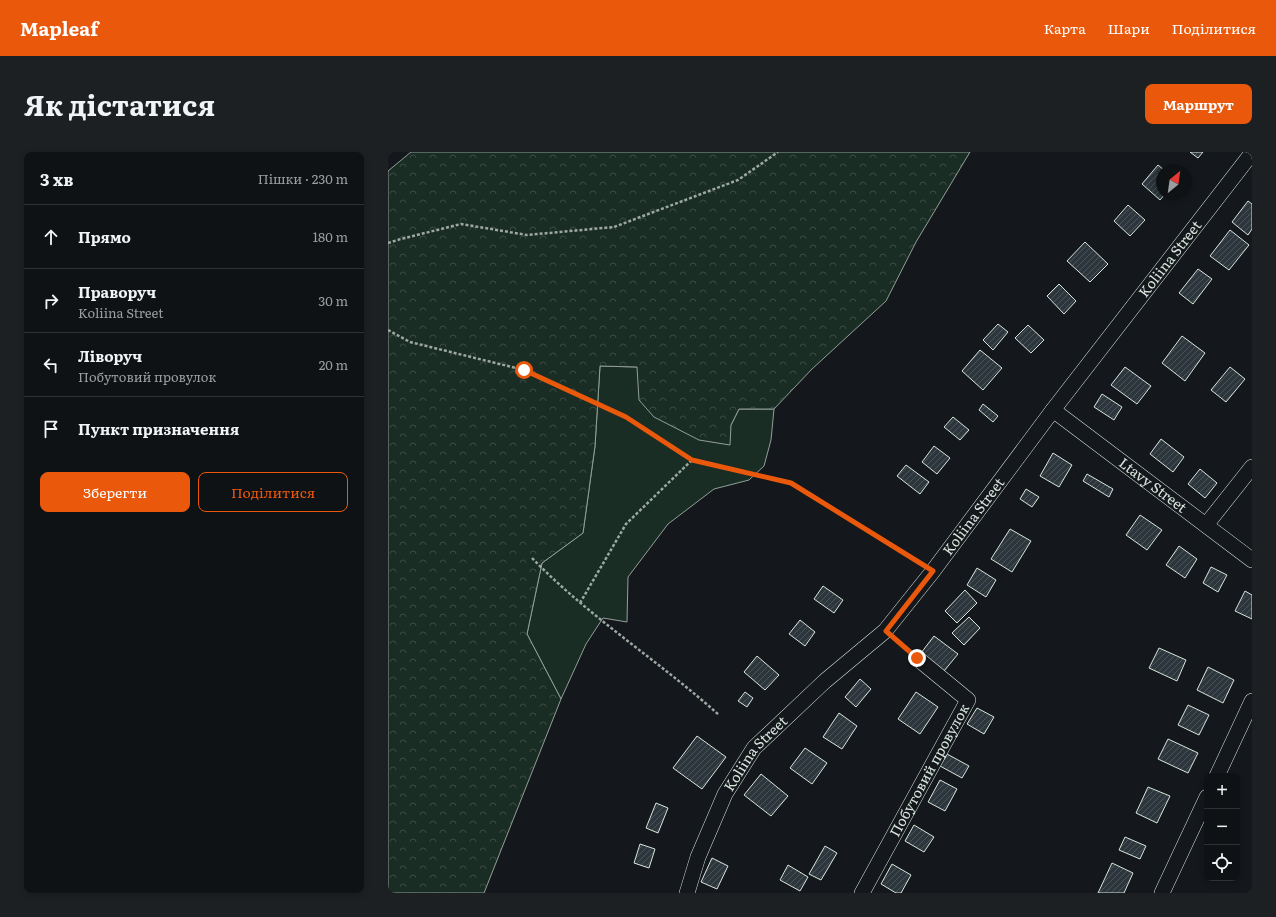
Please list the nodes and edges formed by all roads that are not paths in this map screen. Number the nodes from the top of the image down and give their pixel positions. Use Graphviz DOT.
graph roads {
  1 [pos="1252,153"];
  2 [pos="1053,410"];
  3 [pos="1252,467"];
  4 [pos="1206,525"];
  5 [pos="1252,560"];
  6 [pos="917,658"];
  7 [pos="1252,702"];
  8 [pos="1218,773"];
  9 [pos="1204,803"];
  10 [pos="687,893"];
  11 [pos="862,893"];
  12 [pos="1162,893"];
  1 -- 2 [label="street, Koliina Street"];
  2 -- 4 [label="street, Ltavy Street"];
  2 -- 10 [label="street, Koliina Street"];
  3 -- 4 [label="street"];
  4 -- 5 [label="street, Ltavy Street"];
  6 -- 11 [label="street, Побутовий провулок"];
  7 -- 8 [label="street"];
  9 -- 12 [label="street"];
}
